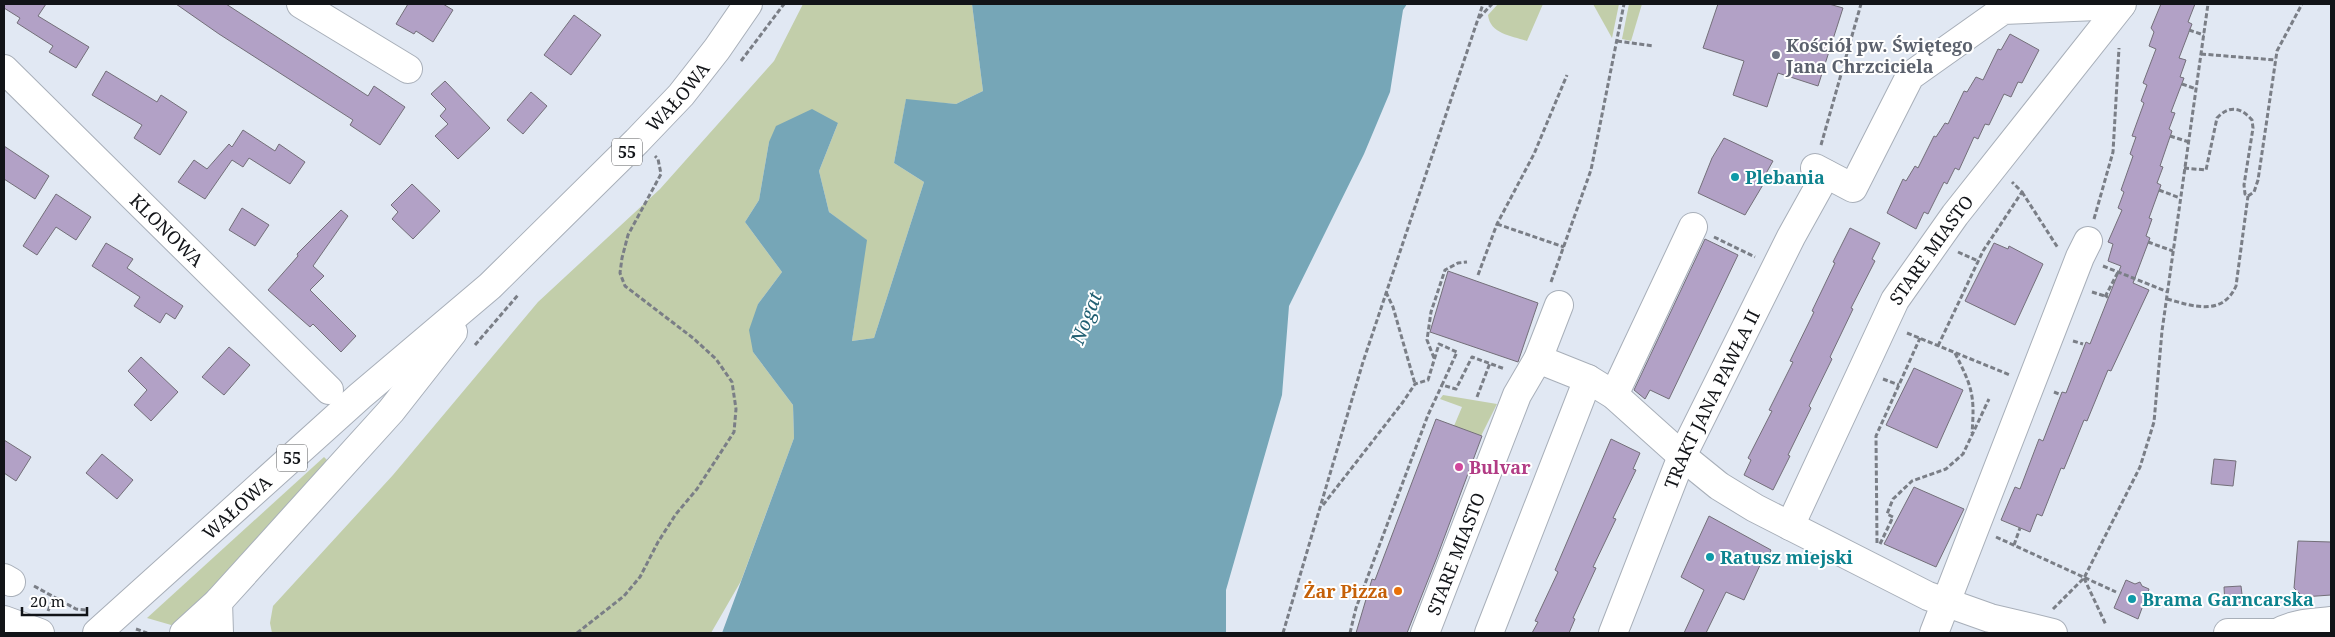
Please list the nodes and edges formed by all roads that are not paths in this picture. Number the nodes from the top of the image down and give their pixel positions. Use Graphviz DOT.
graph roads {
  1 [pos="301,4"];
  2 [pos="748,4"];
  3 [pos="2122,4"];
  4 [pos="4,69"];
  5 [pos="408,69"];
  6 [pos="1693,227"];
  7 [pos="2084,249"];
  8 [pos="490,286"];
  9 [pos="1554,298"];
  10 [pos="1538,358"];
  11 [pos="1588,379"];
  12 [pos="329,390"];
  13 [pos="1614,395"];
  14 [pos="1682,456"];
  15 [pos="1790,526"];
  16 [pos="218,602"];
  17 [pos="1946,603"];
  18 [pos="4,620"];
  19 [pos="2331,620"];
  20 [pos="106,626"];
  21 [pos="2043,631"];
  22 [pos="40,633"];
  23 [pos="184,633"];
  24 [pos="220,633"];
  25 [pos="1425,633"];
  26 [pos="1489,633"];
  27 [pos="1613,633"];
  28 [pos="1934,633"];
  29 [pos="2228,633"];
  30 [pos="2278,633"];
  1 -- 5 [label="street"];
  2 -- 8 [label="street, WAŁOWA / 55"];
  3 -- 14 [label="street, TRAKT JANA PAWŁA II"];
  3 -- 15 [label="street, STARE MIASTO"];
  4 -- 12 [label="street, KLONOWA"];
  6 -- 13 [label="street"];
  7 -- 17 [label="street"];
  8 -- 16 [label="street, WAŁOWA / 55"];
  8 -- 20 [label="street, WAŁOWA / 55"];
  9 -- 10 [label="street, STARE MIASTO"];
  10 -- 11 [label="street"];
  10 -- 25 [label="street, STARE MIASTO"];
  11 -- 13 [label="street"];
  11 -- 26 [label="street"];
  13 -- 14 [label="street"];
  14 -- 15 [label="street"];
  14 -- 27 [label="street, TRAKT JANA PAWŁA II"];
  15 -- 17 [label="street"];
  16 -- 23 [label="street, WAŁOWA"];
  16 -- 24 [label="street"];
  17 -- 21 [label="street"];
  17 -- 28 [label="street"];
  18 -- 22 [label="street"];
  19 -- 30 [label="street"];
  29 -- 30 [label="street"];
}
